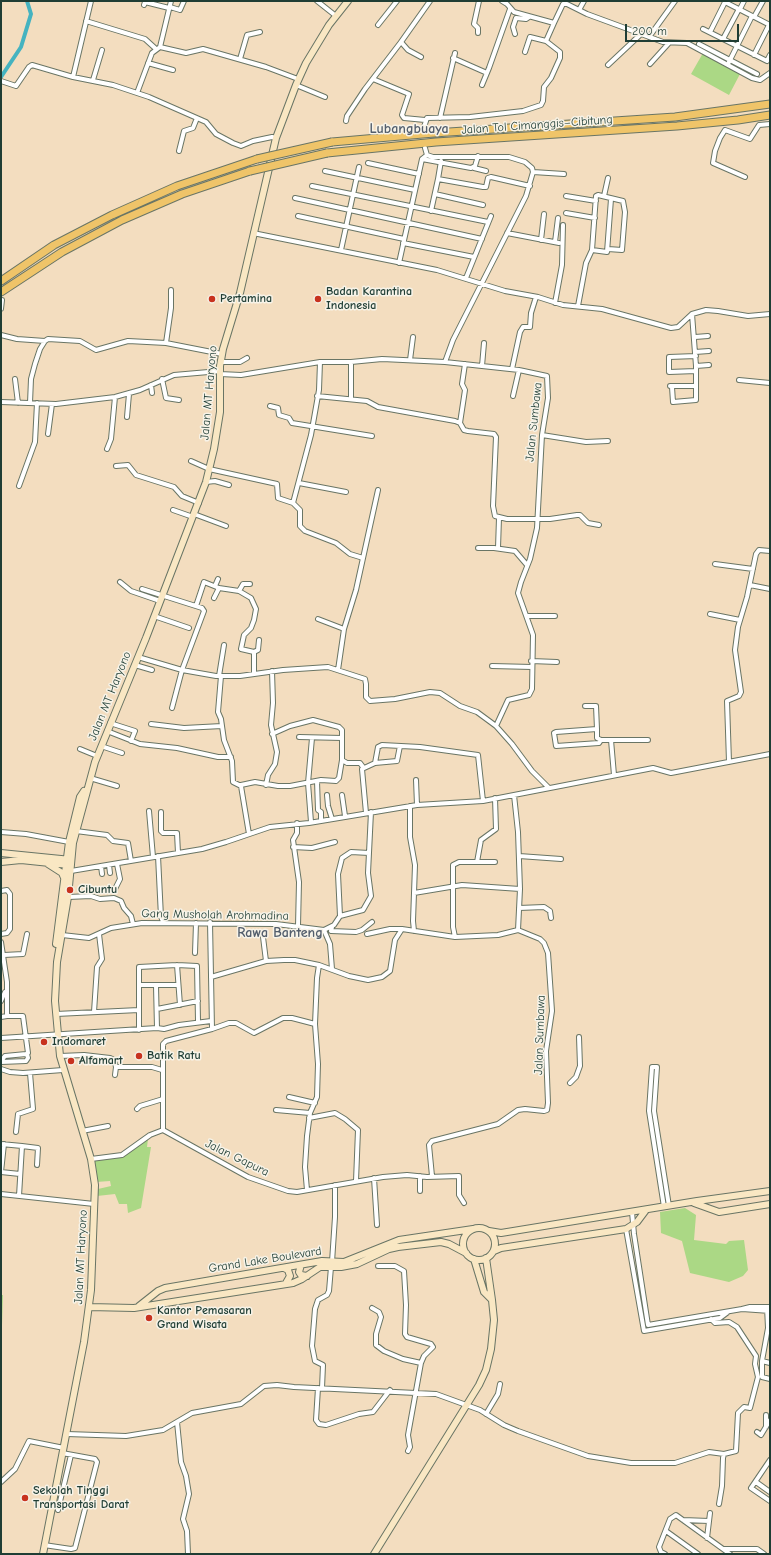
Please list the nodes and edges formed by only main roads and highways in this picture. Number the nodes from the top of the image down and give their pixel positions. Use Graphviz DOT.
graph roads {
  1 [pos="348,1"];
  2 [pos="770,104"];
  3 [pos="770,115"];
  4 [pos="1,281"];
  5 [pos="2,296"];
  6 [pos="87,789"];
  7 [pos="69,842"];
  8 [pos="1,853"];
  9 [pos="44,859"];
  10 [pos="1,862"];
  11 [pos="70,864"];
  12 [pos="65,882"];
  13 [pos="57,962"];
  14 [pos="770,1191"];
  15 [pos="722,1199"];
  16 [pos="689,1203"];
  17 [pos="770,1204"];
  18 [pos="646,1210"];
  19 [pos="719,1212"];
  20 [pos="473,1229"];
  21 [pos="489,1231"];
  22 [pos="494,1251"];
  23 [pos="466,1252"];
  24 [pos="486,1258"];
  25 [pos="474,1259"];
  26 [pos="301,1264"];
  27 [pos="331,1267"];
  28 [pos="284,1268"];
  29 [pos="306,1276"];
  30 [pos="286,1284"];
  31 [pos="492,1300"];
  32 [pos="89,1307"];
  33 [pos="134,1308"];
  34 [pos="43,1554"];
  35 [pos="374,1554"];
  1 -- 6 [label="main road, Jalan MT Haryono"];
  2 -- 4 [label="highway, Jalan Tol Cimanggis–Cibitung, bridge"];
  3 -- 5 [label="highway, Jalan Tol Cimanggis–Cibitung, bridge"];
  6 -- 7 [label="main road, Jalan MT Haryono"];
  6 -- 11 [label="main road, Jalan MT Haryono"];
  7 -- 9 [label="main road"];
  7 -- 11 [label="main road, Jalan MT Haryono"];
  8 -- 9 [label="main road"];
  9 -- 10 [label="main road"];
  9 -- 11 [label="main road"];
  9 -- 12 [label="main road"];
  11 -- 12 [label="main road, Jalan MT Haryono"];
  11 -- 13 [label="main road, Jalan MT Haryono"];
  12 -- 13 [label="main road, Jalan MT Haryono"];
  13 -- 32 [label="main road, Jalan MT Haryono"];
  14 -- 15 [label="main road"];
  15 -- 16 [label="main road"];
  15 -- 19 [label="main road"];
  16 -- 18 [label="main road"];
  16 -- 19 [label="main road"];
  17 -- 19 [label="main road"];
  18 -- 21 [label="main road"];
  18 -- 22 [label="main road"];
  20 -- 21 [label="main road"];
  20 -- 23 [label="main road"];
  20 -- 27 [label="main road, Grand Lake Boulevard"];
  21 -- 22 [label="main road"];
  22 -- 24 [label="main road"];
  23 -- 25 [label="main road"];
  23 -- 27 [label="main road, Grand Lake Boulevard"];
  24 -- 25 [label="main road"];
  24 -- 31 [label="main road"];
  25 -- 31 [label="main road"];
  26 -- 27 [label="main road, Grand Lake Boulevard"];
  26 -- 28 [label="main road, Grand Lake Boulevard"];
  26 -- 29 [label="main road"];
  27 -- 29 [label="main road, Grand Lake Boulevard"];
  28 -- 30 [label="main road"];
  28 -- 33 [label="main road, Grand Lake Boulevard"];
  29 -- 30 [label="main road, Grand Lake Boulevard"];
  30 -- 33 [label="main road, Grand Lake Boulevard"];
  31 -- 35 [label="main road"];
  32 -- 33 [label="main road, Grand Lake Boulevard"];
  32 -- 34 [label="main road, Jalan MT Haryono"];
}
